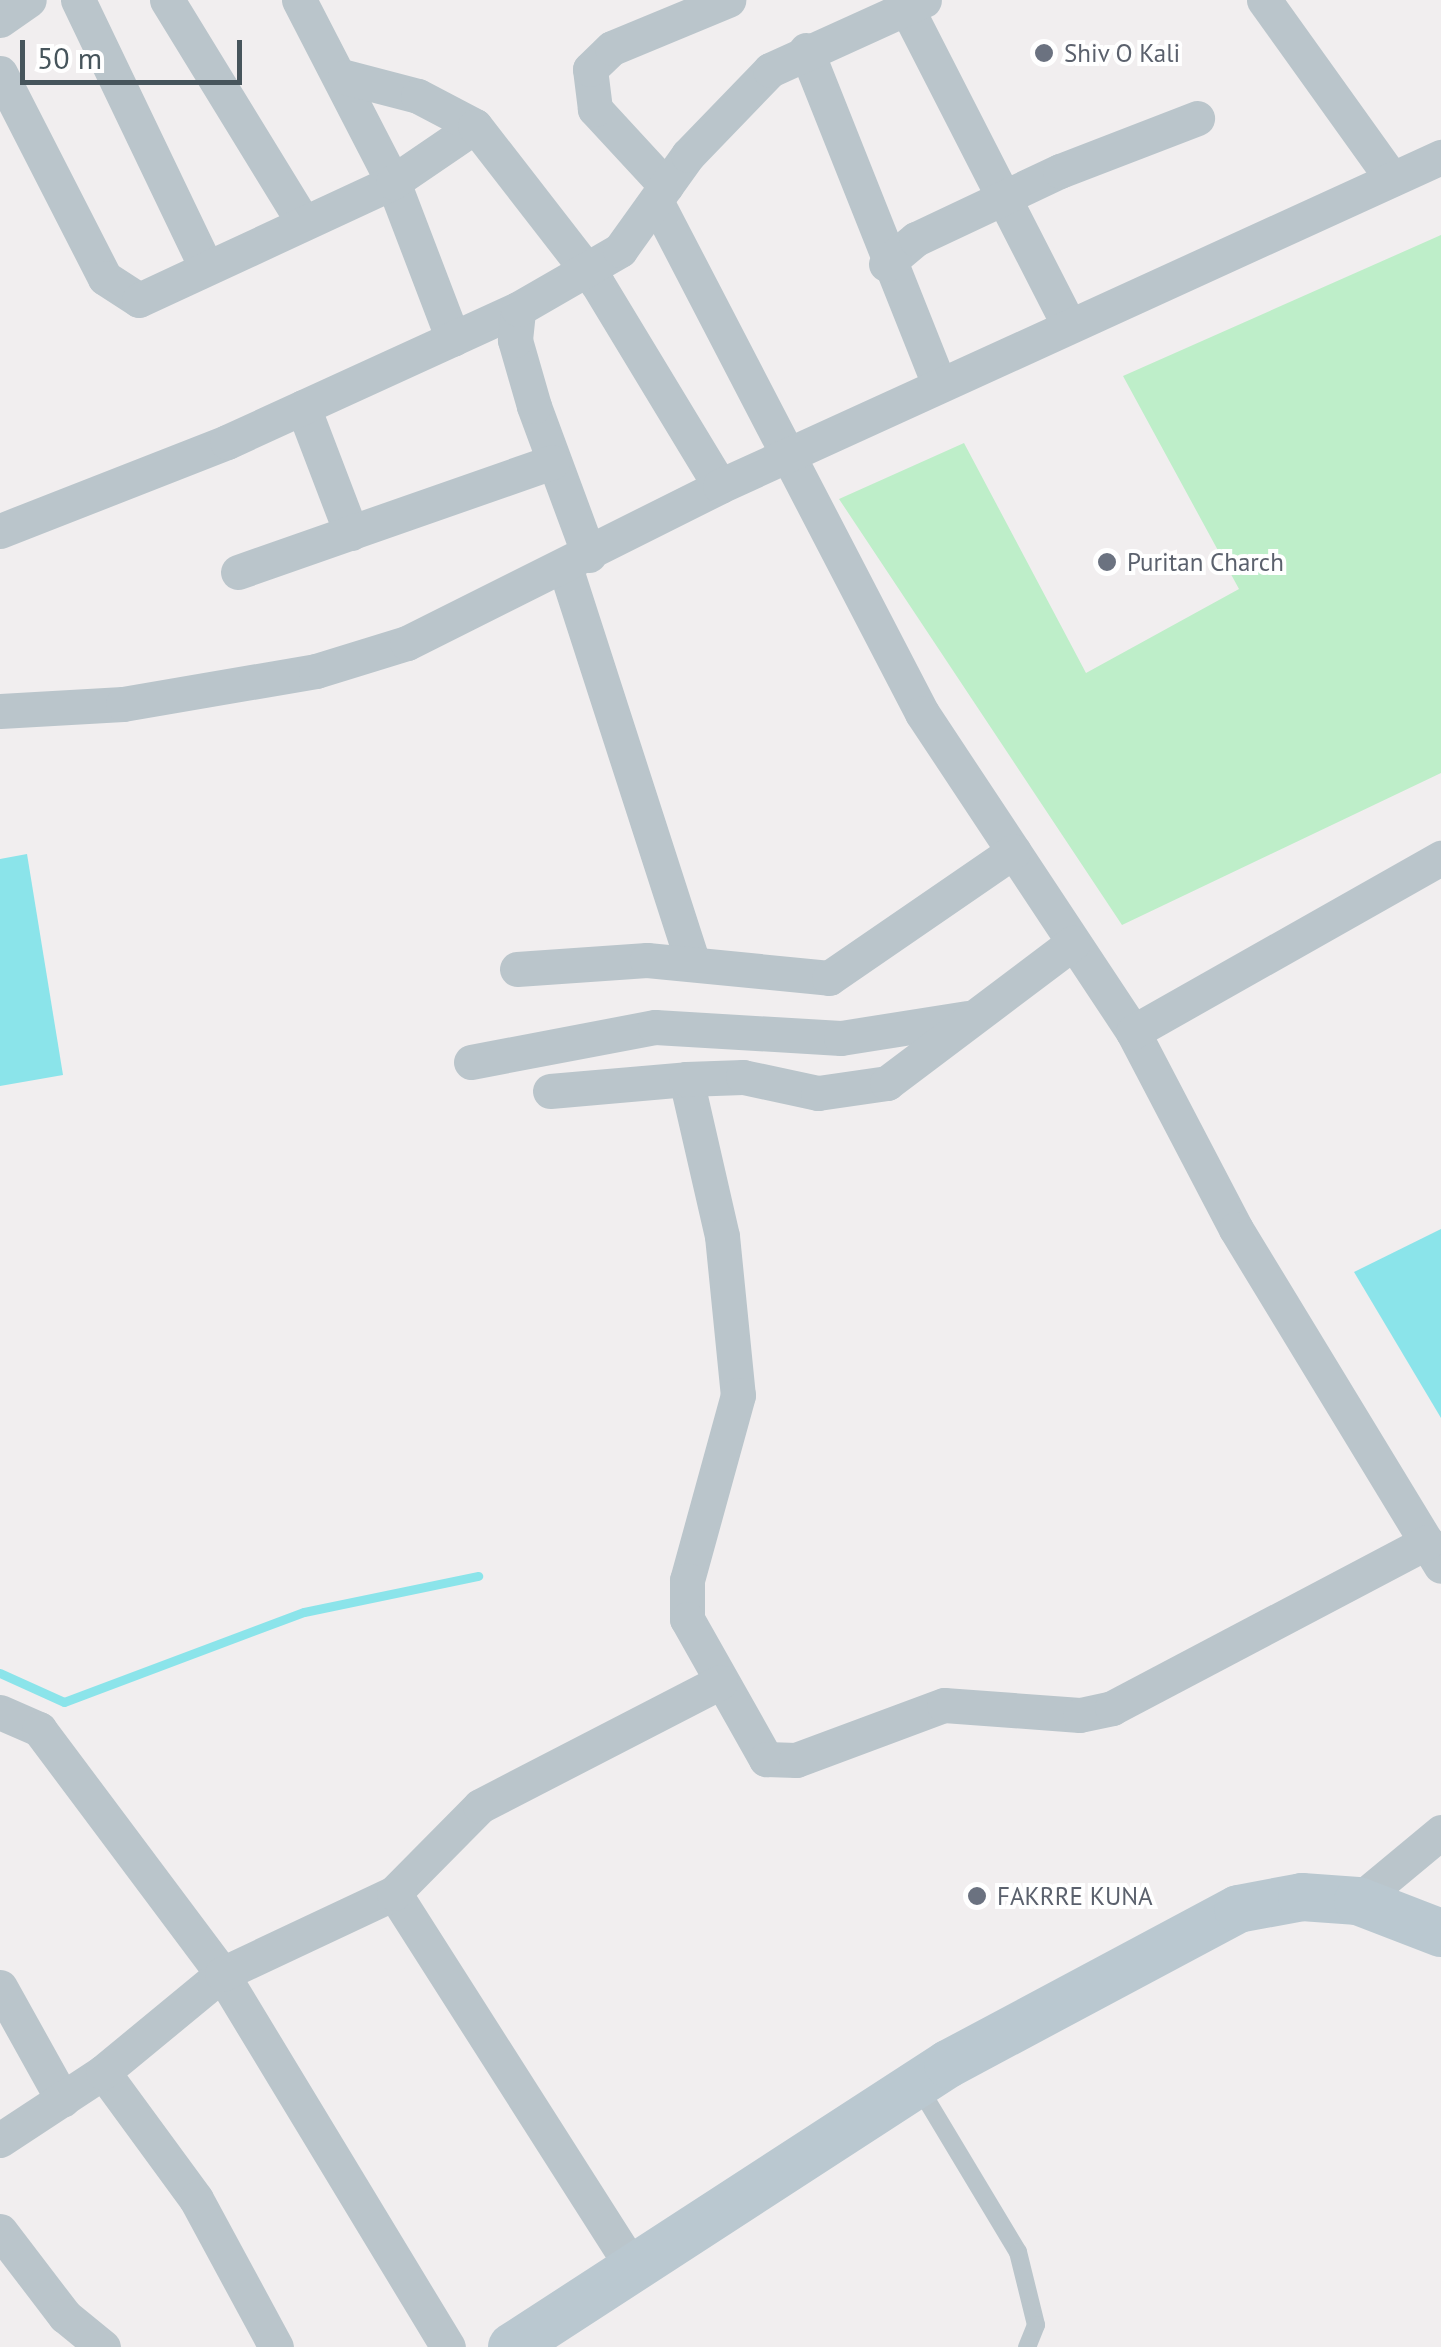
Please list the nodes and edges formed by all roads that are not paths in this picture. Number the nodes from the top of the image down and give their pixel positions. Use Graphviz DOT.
graph roads {
  1 [pos="29,0"];
  2 [pos="78,0"];
  3 [pos="166,0"];
  4 [pos="728,0"];
  5 [pos="1264,0"];
  6 [pos="915,2"];
  7 [pos="313,4"];
  8 [pos="0,20"];
  9 [pos="806,50"];
  10 [pos="0,73"];
  11 [pos="345,77"];
  12 [pos="1198,118"];
  13 [pos="476,126"];
  14 [pos="1441,157"];
  15 [pos="1392,180"];
  16 [pos="393,182"];
  17 [pos="661,194"];
  18 [pos="1002,199"];
  19 [pos="301,219"];
  20 [pos="886,264"];
  21 [pos="206,266"];
  22 [pos="587,269"];
  23 [pos="518,309"];
  24 [pos="1068,326"];
  25 [pos="453,339"];
  26 [pos="938,384"];
  27 [pos="303,407"];
  28 [pos="783,457"];
  29 [pos="552,462"];
  30 [pos="720,486"];
  31 [pos="0,532"];
  32 [pos="352,533"];
  33 [pos="577,561"];
  34 [pos="238,572"];
  35 [pos="0,711"];
  36 [pos="1014,851"];
  37 [pos="1441,858"];
  38 [pos="1073,943"];
  39 [pos="694,964"];
  40 [pos="517,969"];
  41 [pos="967,1018"];
  42 [pos="1134,1032"];
  43 [pos="471,1062"];
  44 [pos="686,1078"];
  45 [pos="550,1091"];
  46 [pos="1434,1554"];
  47 [pos="720,1682"];
  48 [pos="0,1712"];
  49 [pos="1441,1832"];
  50 [pos="394,1893"];
  51 [pos="1358,1902"];
  52 [pos="1441,1933"];
  53 [pos="222,1974"];
  54 [pos="0,1987"];
  55 [pos="103,2072"];
  56 [pos="917,2084"];
  57 [pos="64,2100"];
  58 [pos="0,2140"];
  59 [pos="0,2231"];
  60 [pos="632,2267"];
  61 [pos="102,2347"];
  62 [pos="276,2347"];
  63 [pos="448,2347"];
  64 [pos="512,2347"];
  65 [pos="1028,2347"];
  1 -- 8 [label="street"];
  2 -- 21 [label="street"];
  3 -- 19 [label="street"];
  4 -- 17 [label="street"];
  5 -- 15 [label="street"];
  6 -- 9 [label="street"];
  6 -- 18 [label="street"];
  7 -- 11 [label="street"];
  9 -- 17 [label="street"];
  9 -- 20 [label="street"];
  10 -- 21 [label="street"];
  11 -- 13 [label="street"];
  11 -- 16 [label="street"];
  12 -- 18 [label="street"];
  13 -- 16 [label="street"];
  13 -- 22 [label="street"];
  14 -- 15 [label="street"];
  15 -- 24 [label="street"];
  16 -- 19 [label="street"];
  16 -- 25 [label="street"];
  17 -- 22 [label="street"];
  17 -- 28 [label="street"];
  18 -- 20 [label="street"];
  18 -- 24 [label="street"];
  19 -- 21 [label="street"];
  20 -- 26 [label="street"];
  22 -- 23 [label="street"];
  22 -- 30 [label="street"];
  23 -- 25 [label="street"];
  23 -- 29 [label="street"];
  24 -- 26 [label="street"];
  25 -- 27 [label="street"];
  26 -- 28 [label="street"];
  27 -- 31 [label="street"];
  27 -- 32 [label="street"];
  28 -- 30 [label="street"];
  28 -- 36 [label="street"];
  29 -- 32 [label="street"];
  29 -- 33 [label="street"];
  30 -- 33 [label="street"];
  32 -- 34 [label="street"];
  33 -- 35 [label="street"];
  33 -- 39 [label="street"];
  36 -- 38 [label="street"];
  36 -- 39 [label="street"];
  37 -- 42 [label="street"];
  38 -- 41 [label="street"];
  38 -- 42 [label="street"];
  39 -- 40 [label="street"];
  41 -- 43 [label="street"];
  41 -- 44 [label="street"];
  42 -- 46 [label="street"];
  44 -- 45 [label="street"];
  44 -- 47 [label="street"];
  46 -- 47 [label="street"];
  47 -- 50 [label="street"];
  48 -- 53 [label="street"];
  49 -- 51 [label="street"];
  50 -- 53 [label="street"];
  50 -- 60 [label="street"];
  51 -- 52 [label="main road"];
  51 -- 56 [label="main road"];
  53 -- 55 [label="street"];
  53 -- 63 [label="street"];
  54 -- 57 [label="street"];
  55 -- 57 [label="street"];
  55 -- 62 [label="street"];
  56 -- 60 [label="main road"];
  56 -- 65 [label="lane"];
  57 -- 58 [label="street"];
  59 -- 61 [label="street"];
  60 -- 64 [label="main road"];
}
